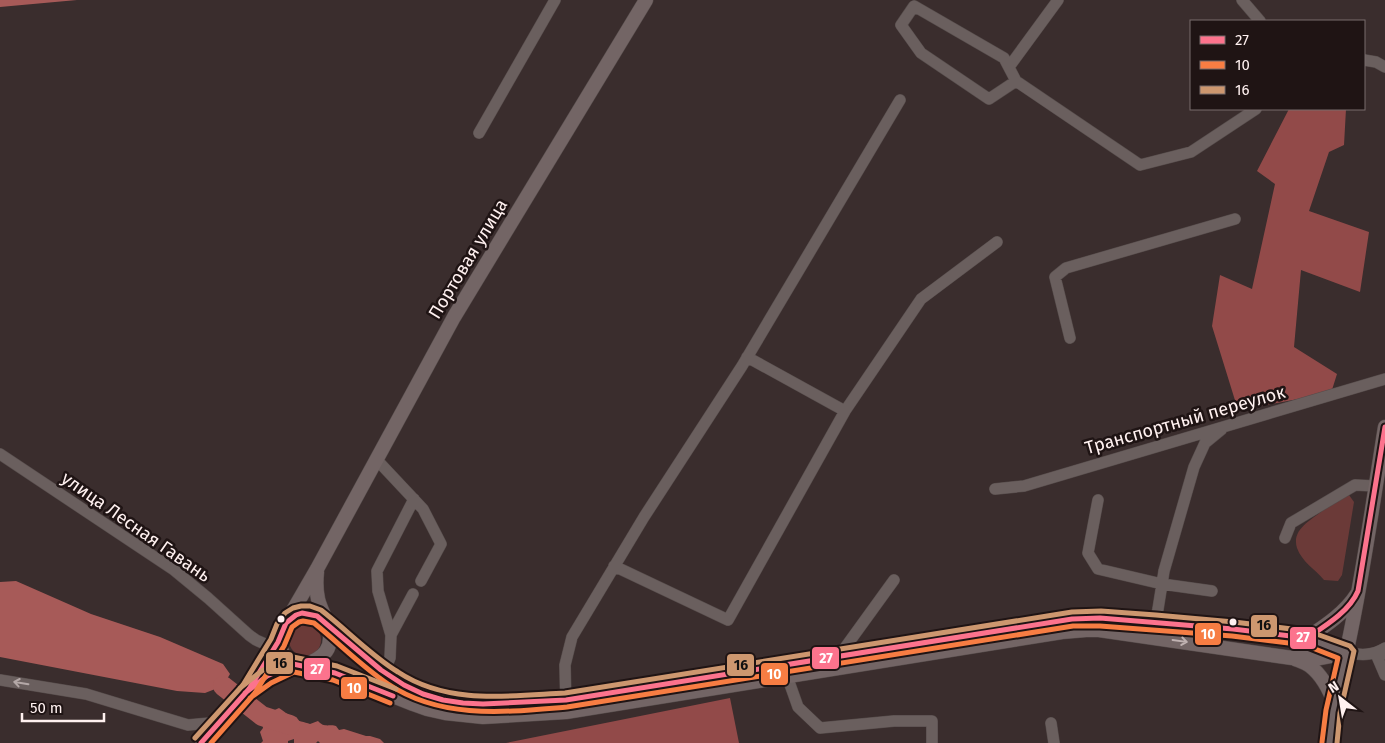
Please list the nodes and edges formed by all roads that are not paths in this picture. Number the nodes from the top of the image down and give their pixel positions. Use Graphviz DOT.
graph roads {
  1 [pos="555,0"];
  2 [pos="645,0"];
  3 [pos="1058,0"];
  4 [pos="1242,0"];
  5 [pos="1259,20"];
  6 [pos="1365,60"];
  7 [pos="1009,67"];
  8 [pos="1385,67"];
  9 [pos="1016,81"];
  10 [pos="900,100"];
  11 [pos="1254,110"];
  12 [pos="479,133"];
  13 [pos="1235,220"];
  14 [pos="997,242"];
  15 [pos="1070,338"];
  16 [pos="747,357"];
  17 [pos="1385,379"];
  18 [pos="845,411"];
  19 [pos="1225,426"];
  20 [pos="1385,427"];
  21 [pos="0,454"];
  22 [pos="377,460"];
  23 [pos="1375,486"];
  24 [pos="995,489"];
  25 [pos="414,500"];
  26 [pos="1098,500"];
  27 [pos="1285,538"];
  28 [pos="614,566"];
  29 [pos="317,568"];
  30 [pos="894,580"];
  31 [pos="421,581"];
  32 [pos="1162,584"];
  33 [pos="1212,591"];
  34 [pos="1358,592"];
  35 [pos="413,594"];
  36 [pos="289,618"];
  37 [pos="1155,622"];
  38 [pos="328,626"];
  39 [pos="391,635"];
  40 [pos="1307,638"];
  41 [pos="276,645"];
  42 [pos="1382,652"];
  43 [pos="1347,653"];
  44 [pos="1292,658"];
  45 [pos="840,661"];
  46 [pos="298,665"];
  47 [pos="384,672"];
  48 [pos="1385,675"];
  49 [pos="787,676"];
  50 [pos="0,680"];
  51 [pos="366,685"];
  52 [pos="248,689"];
  53 [pos="1335,705"];
  54 [pos="566,706"];
  55 [pos="221,722"];
  56 [pos="1051,723"];
  57 [pos="201,743"];
  58 [pos="932,743"];
  59 [pos="1054,743"];
  60 [pos="1329,743"];
  1 -- 12 [label="street"];
  2 -- 22 [label="main road, Портовая улица"];
  3 -- 7 [label="street"];
  4 -- 5 [label="street"];
  6 -- 8 [label="street"];
  7 -- 9 [label="street"];
  7 -- 9 [label="street"];
  9 -- 11 [label="street"];
  10 -- 16 [label="street"];
  13 -- 15 [label="street"];
  14 -- 18 [label="street"];
  16 -- 18 [label="street"];
  16 -- 28 [label="street"];
  17 -- 19 [label="street, Транспортный переулок"];
  18 -- 28 [label="street"];
  19 -- 24 [label="street, Транспортный переулок"];
  19 -- 32 [label="street"];
  20 -- 23 [label="main road"];
  21 -- 41 [label="street, улица Лесная Гавань"];
  22 -- 25 [label="street"];
  22 -- 29 [label="main road, Портовая улица"];
  23 -- 27 [label="street"];
  23 -- 34 [label="main road"];
  25 -- 31 [label="street"];
  25 -- 39 [label="street"];
  26 -- 32 [label="street"];
  28 -- 54 [label="street"];
  29 -- 36 [label="main road, Портовая улица"];
  29 -- 38 [label="main road, Портовая улица"];
  30 -- 45 [label="street"];
  32 -- 33 [label="street"];
  32 -- 37 [label="street"];
  34 -- 40 [label="main road"];
  34 -- 43 [label="main road"];
  35 -- 39 [label="street"];
  36 -- 38 [label="main road"];
  36 -- 41 [label="main road"];
  37 -- 40 [label="main road"];
  37 -- 45 [label="main road"];
  38 -- 46 [label="main road"];
  38 -- 47 [label="main road"];
  39 -- 47 [label="street"];
  40 -- 43 [label="main road"];
  41 -- 46 [label="main road"];
  41 -- 52 [label="street"];
  42 -- 43 [label="street"];
  42 -- 48 [label="street"];
  43 -- 44 [label="main road"];
  43 -- 53 [label="main road"];
  45 -- 44 [label="main road, one-way"];
  44 -- 53 [label="main road"];
  45 -- 49 [label="main road"];
  45 -- 54 [label="main road"];
  46 -- 51 [label="main road"];
  46 -- 52 [label="street"];
  47 -- 51 [label="street"];
  47 -- 54 [label="main road"];
  49 -- 54 [label="main road"];
  49 -- 58 [label="street"];
  55 -- 50 [label="street, one-way"];
  51 -- 54 [label="main road"];
  52 -- 55 [label="street"];
  53 -- 60 [label="main road"];
  55 -- 57 [label="street"];
  56 -- 59 [label="street"];
}
